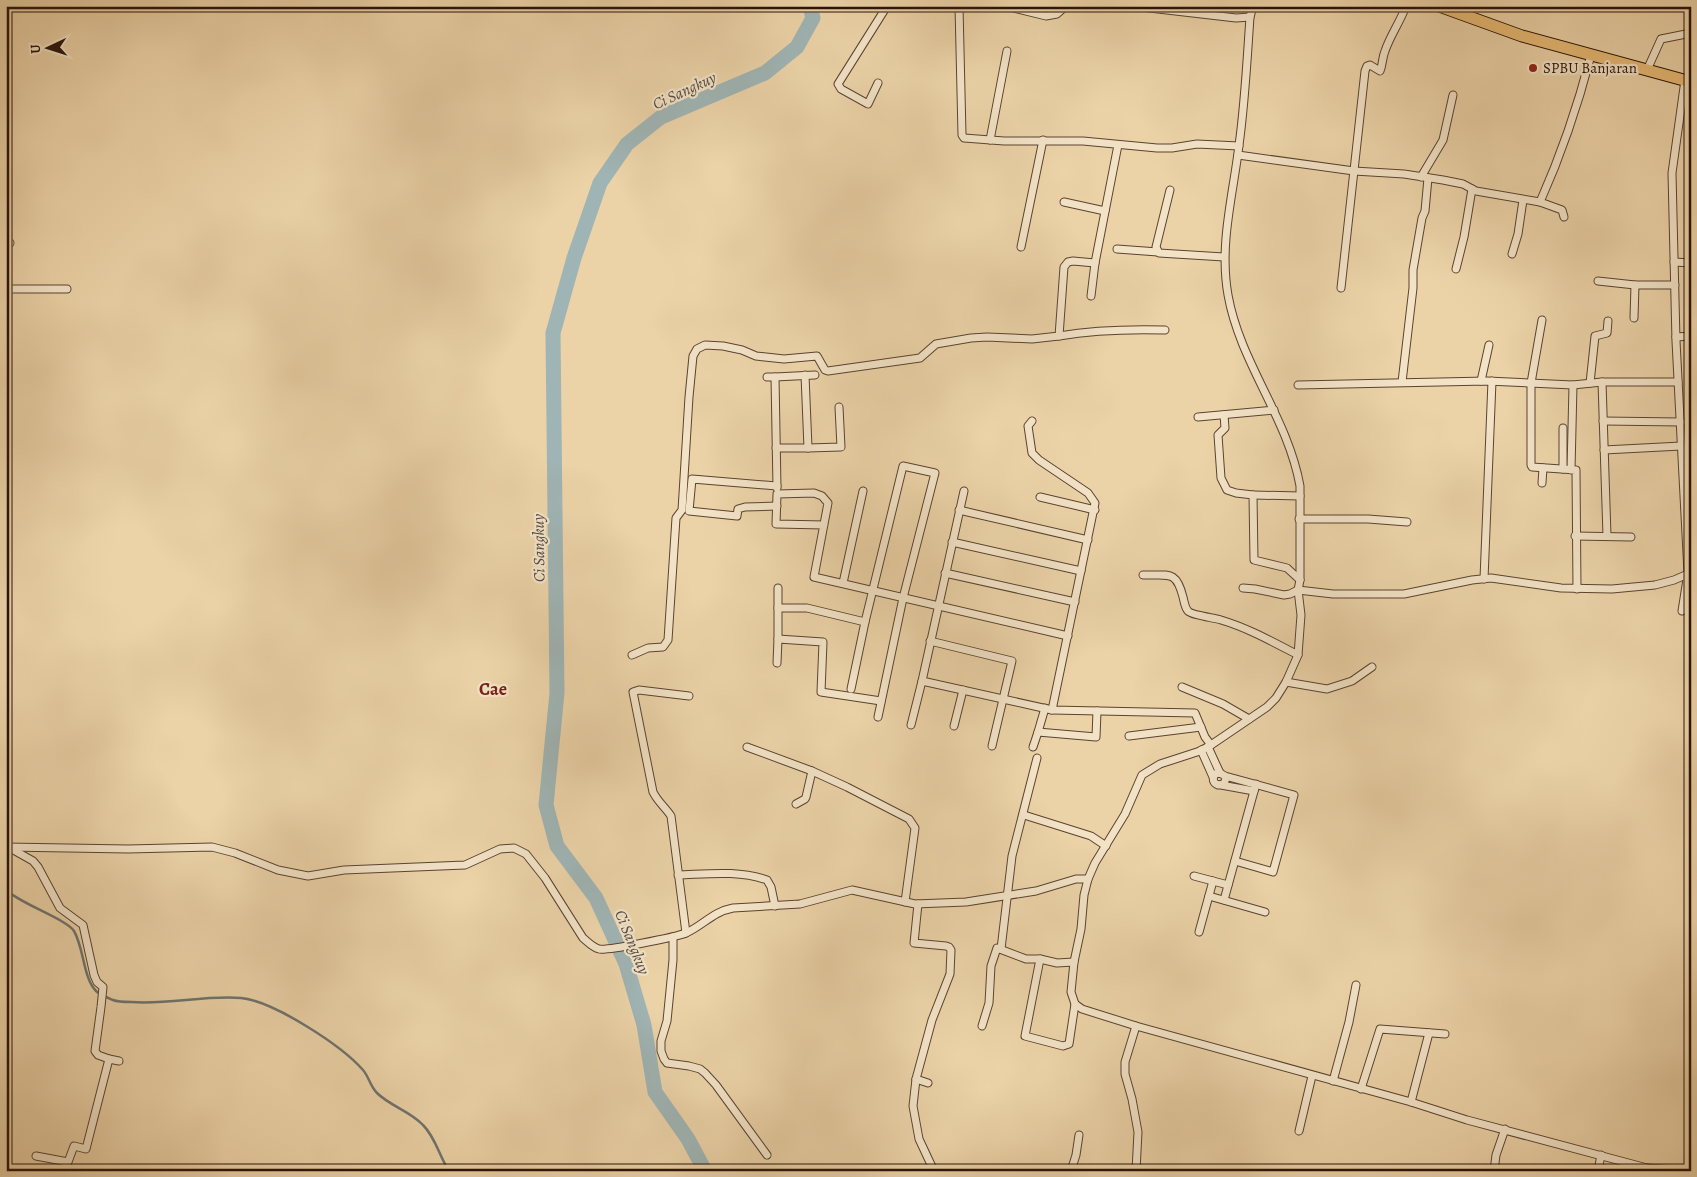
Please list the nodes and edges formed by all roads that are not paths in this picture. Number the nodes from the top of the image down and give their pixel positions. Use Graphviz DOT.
graph roads {
  1 [pos="886,6"];
  2 [pos="959,6"];
  3 [pos="1004,6"];
  4 [pos="1066,6"];
  5 [pos="1132,6"];
  6 [pos="1253,6"];
  7 [pos="1406,6"];
  8 [pos="1439,6"];
  9 [pos="1250,17"];
  10 [pos="1691,33"];
  11 [pos="1007,51"];
  12 [pos="1591,54"];
  13 [pos="1647,70"];
  14 [pos="1688,81"];
  15 [pos="878,83"];
  16 [pos="1452,95"];
  17 [pos="990,140"];
  18 [pos="1043,140"];
  19 [pos="1118,145"];
  20 [pos="1239,146"];
  21 [pos="1238,155"];
  22 [pos="1354,171"];
  23 [pos="1424,178"];
  24 [pos="1472,188"];
  25 [pos="1170,190"];
  26 [pos="1523,200"];
  27 [pos="1064,202"];
  28 [pos="1540,202"];
  29 [pos="1105,212"];
  30 [pos="1564,217"];
  31 [pos="1021,247"];
  32 [pos="1117,249"];
  33 [pos="1158,252"];
  34 [pos="1512,254"];
  35 [pos="1224,256"];
  36 [pos="1674,262"];
  37 [pos="1096,263"];
  38 [pos="1691,263"];
  39 [pos="1456,269"];
  40 [pos="1598,281"];
  41 [pos="1635,285"];
  42 [pos="1675,285"];
  43 [pos="1341,288"];
  44 [pos="6,289"];
  45 [pos="67,289"];
  46 [pos="1091,296"];
  47 [pos="1634,318"];
  48 [pos="1542,320"];
  49 [pos="1608,320"];
  50 [pos="1165,330"];
  51 [pos="1059,336"];
  52 [pos="1691,336"];
  53 [pos="1676,337"];
  54 [pos="1489,345"];
  55 [pos="815,375"];
  56 [pos="805,376"];
  57 [pos="1481,381"];
  58 [pos="1402,382"];
  59 [pos="1492,382"];
  60 [pos="1602,382"];
  61 [pos="1678,382"];
  62 [pos="1590,383"];
  63 [pos="1298,384"];
  64 [pos="1531,384"];
  65 [pos="1573,385"];
  66 [pos="839,407"];
  67 [pos="1274,410"];
  68 [pos="1224,415"];
  69 [pos="1198,417"];
  70 [pos="1032,421"];
  71 [pos="1603,421"];
  72 [pos="1681,422"];
  73 [pos="1563,428"];
  74 [pos="1681,446"];
  75 [pos="776,448"];
  76 [pos="808,448"];
  77 [pos="1604,450"];
  78 [pos="1543,468"];
  79 [pos="1563,469"];
  80 [pos="1571,470"];
  81 [pos="1542,483"];
  82 [pos="1687,488"];
  83 [pos="777,490"];
  84 [pos="863,491"];
  85 [pos="964,491"];
  86 [pos="1253,495"];
  87 [pos="1300,496"];
  88 [pos="1040,497"];
  89 [pos="776,506"];
  90 [pos="959,510"];
  91 [pos="1095,510"];
  92 [pos="1299,519"];
  93 [pos="1407,522"];
  94 [pos="824,525"];
  95 [pos="1575,536"];
  96 [pos="1608,536"];
  97 [pos="1631,537"];
  98 [pos="1088,540"];
  99 [pos="952,542"];
  100 [pos="1081,571"];
  101 [pos="945,573"];
  102 [pos="1689,573"];
  103 [pos="1143,575"];
  104 [pos="1484,579"];
  105 [pos="1300,580"];
  106 [pos="843,583"];
  107 [pos="778,588"];
  108 [pos="1243,588"];
  109 [pos="1577,589"];
  110 [pos="873,590"];
  111 [pos="1298,590"];
  112 [pos="903,598"];
  113 [pos="1075,602"];
  114 [pos="938,606"];
  115 [pos="778,608"];
  116 [pos="1682,611"];
  117 [pos="865,622"];
  118 [pos="1068,636"];
  119 [pos="778,640"];
  120 [pos="930,641"];
  121 [pos="632,655"];
  122 [pos="1298,655"];
  123 [pos="777,663"];
  124 [pos="1372,666"];
  125 [pos="922,681"];
  126 [pos="1286,682"];
  127 [pos="1182,688"];
  128 [pos="851,689"];
  129 [pos="963,690"];
  130 [pos="689,696"];
  131 [pos="1004,699"];
  132 [pos="881,701"];
  133 [pos="1048,709"];
  134 [pos="1097,711"];
  135 [pos="878,717"];
  136 [pos="1249,720"];
  137 [pos="911,725"];
  138 [pos="954,726"];
  139 [pos="1201,727"];
  140 [pos="1038,732"];
  141 [pos="1129,736"];
  142 [pos="992,746"];
  143 [pos="1034,747"];
  144 [pos="747,748"];
  145 [pos="1207,748"];
  146 [pos="1038,758"];
  147 [pos="812,771"];
  148 [pos="1220,775"];
  149 [pos="1221,785"];
  150 [pos="1255,788"];
  151 [pos="796,804"];
  152 [pos="1024,816"];
  153 [pos="1106,846"];
  154 [pos="8,847"];
  155 [pos="1235,861"];
  156 [pos="678,875"];
  157 [pos="1194,876"];
  158 [pos="1088,879"];
  159 [pos="1213,881"];
  160 [pos="1228,885"];
  161 [pos="1007,895"];
  162 [pos="1209,896"];
  163 [pos="1224,900"];
  164 [pos="906,902"];
  165 [pos="918,904"];
  166 [pos="775,906"];
  167 [pos="1265,912"];
  168 [pos="1199,932"];
  169 [pos="686,933"];
  170 [pos="672,937"];
  171 [pos="1000,949"];
  172 [pos="1040,959"];
  173 [pos="1074,962"];
  174 [pos="1356,985"];
  175 [pos="1076,1004"];
  176 [pos="982,1026"];
  177 [pos="1136,1026"];
  178 [pos="1429,1033"];
  179 [pos="1445,1034"];
  180 [pos="109,1058"];
  181 [pos="119,1061"];
  182 [pos="1312,1076"];
  183 [pos="916,1079"];
  184 [pos="1333,1081"];
  185 [pos="928,1083"];
  186 [pos="1360,1089"];
  187 [pos="1411,1102"];
  188 [pos="1505,1129"];
  189 [pos="1299,1131"];
  190 [pos="1079,1135"];
  191 [pos="767,1155"];
  192 [pos="1601,1155"];
  193 [pos="36,1156"];
  194 [pos="1632,1167"];
  195 [pos="1661,1170"];
  196 [pos="934,1171"];
  197 [pos="1071,1171"];
  198 [pos="1136,1171"];
  199 [pos="1494,1171"];
  200 [pos="1598,1171"];
  201 [pos="1691,1171"];
  1 -- 15 [label="street"];
  2 -- 17 [label="street"];
  3 -- 4 [label="street"];
  5 -- 9 [label="street"];
  6 -- 9 [label="street"];
  7 -- 22 [label="street"];
  8 -- 12 [label="main road"];
  9 -- 20 [label="street"];
  10 -- 13 [label="street"];
  11 -- 17 [label="street"];
  12 -- 13 [label="main road"];
  12 -- 28 [label="street"];
  13 -- 14 [label="main road"];
  14 -- 36 [label="street"];
  16 -- 23 [label="street"];
  17 -- 18 [label="street"];
  18 -- 19 [label="street"];
  18 -- 31 [label="street"];
  19 -- 20 [label="street"];
  19 -- 29 [label="street"];
  20 -- 21 [label="street"];
  21 -- 22 [label="street"];
  21 -- 35 [label="street"];
  22 -- 23 [label="street"];
  22 -- 43 [label="street"];
  23 -- 24 [label="street"];
  23 -- 58 [label="street"];
  24 -- 26 [label="street"];
  24 -- 39 [label="street"];
  25 -- 33 [label="street"];
  26 -- 28 [label="street"];
  26 -- 34 [label="street"];
  27 -- 29 [label="street"];
  28 -- 30 [label="street"];
  29 -- 37 [label="street"];
  32 -- 33 [label="street"];
  33 -- 35 [label="street"];
  35 -- 67 [label="street"];
  36 -- 38 [label="street"];
  36 -- 42 [label="street"];
  37 -- 46 [label="street"];
  37 -- 51 [label="street"];
  40 -- 41 [label="street"];
  41 -- 42 [label="street"];
  41 -- 47 [label="street"];
  42 -- 53 [label="street"];
  44 -- 45 [label="street"];
  48 -- 64 [label="street"];
  49 -- 62 [label="street"];
  50 -- 51 [label="street"];
  51 -- 121 [label="street"];
  52 -- 53 [label="street"];
  53 -- 61 [label="street"];
  54 -- 57 [label="street"];
  55 -- 56 [label="street"];
  56 -- 75 [label="street"];
  56 -- 76 [label="street"];
  57 -- 58 [label="street"];
  57 -- 59 [label="street"];
  58 -- 63 [label="street"];
  59 -- 64 [label="street"];
  59 -- 104 [label="street"];
  60 -- 61 [label="street"];
  60 -- 62 [label="street"];
  60 -- 71 [label="street"];
  61 -- 72 [label="street"];
  62 -- 65 [label="street"];
  64 -- 65 [label="street"];
  64 -- 78 [label="street"];
  65 -- 80 [label="street"];
  66 -- 76 [label="street"];
  67 -- 68 [label="street"];
  67 -- 87 [label="street"];
  68 -- 69 [label="street"];
  68 -- 86 [label="street"];
  70 -- 91 [label="street"];
  71 -- 72 [label="street"];
  71 -- 77 [label="street"];
  72 -- 74 [label="street"];
  73 -- 79 [label="street"];
  74 -- 77 [label="street"];
  74 -- 82 [label="street"];
  75 -- 76 [label="street"];
  75 -- 83 [label="street"];
  77 -- 96 [label="street"];
  78 -- 79 [label="street"];
  78 -- 81 [label="street"];
  79 -- 80 [label="street"];
  80 -- 95 [label="street"];
  82 -- 102 [label="street"];
  83 -- 89 [label="street"];
  83 -- 89 [label="street"];
  83 -- 94 [label="street"];
  84 -- 106 [label="street"];
  85 -- 90 [label="street"];
  86 -- 87 [label="street"];
  86 -- 105 [label="street"];
  87 -- 92 [label="street"];
  88 -- 91 [label="street"];
  89 -- 94 [label="street"];
  90 -- 98 [label="street"];
  90 -- 99 [label="street"];
  91 -- 98 [label="street"];
  92 -- 93 [label="street"];
  92 -- 105 [label="street"];
  94 -- 106 [label="street"];
  95 -- 96 [label="street"];
  95 -- 109 [label="street"];
  96 -- 97 [label="street"];
  98 -- 100 [label="street"];
  99 -- 100 [label="street"];
  99 -- 101 [label="street"];
  100 -- 113 [label="street"];
  101 -- 113 [label="street"];
  101 -- 114 [label="street"];
  102 -- 109 [label="street"];
  102 -- 116 [label="street"];
  103 -- 122 [label="street"];
  104 -- 109 [label="street"];
  104 -- 111 [label="street"];
  105 -- 111 [label="street"];
  106 -- 110 [label="street"];
  107 -- 115 [label="street"];
  108 -- 111 [label="street"];
  110 -- 112 [label="street"];
  110 -- 112 [label="street"];
  110 -- 117 [label="street"];
  111 -- 122 [label="street"];
  112 -- 114 [label="street"];
  112 -- 132 [label="street"];
  113 -- 118 [label="street"];
  114 -- 118 [label="street"];
  114 -- 120 [label="street"];
  115 -- 117 [label="street"];
  115 -- 119 [label="street"];
  117 -- 128 [label="street"];
  118 -- 133 [label="street"];
  119 -- 123 [label="street"];
  119 -- 132 [label="street"];
  120 -- 125 [label="street"];
  120 -- 131 [label="street"];
  122 -- 126 [label="street"];
  124 -- 126 [label="street"];
  125 -- 129 [label="street"];
  125 -- 137 [label="street"];
  126 -- 136 [label="street"];
  127 -- 136 [label="street"];
  129 -- 131 [label="street"];
  129 -- 138 [label="street"];
  130 -- 156 [label="street"];
  131 -- 133 [label="street"];
  131 -- 142 [label="street"];
  132 -- 135 [label="street"];
  133 -- 134 [label="street"];
  133 -- 140 [label="street"];
  134 -- 139 [label="street"];
  134 -- 140 [label="street"];
  136 -- 145 [label="street"];
  139 -- 141 [label="street"];
  139 -- 145 [label="street"];
  140 -- 143 [label="street"];
  144 -- 147 [label="street"];
  145 -- 148 [label="street"];
  145 -- 153 [label="street"];
  146 -- 152 [label="street"];
  147 -- 151 [label="street"];
  147 -- 164 [label="street"];
  148 -- 149 [label="street"];
  148 -- 149 [label="street"];
  148 -- 150 [label="street"];
  149 -- 150 [label="street"];
  150 -- 155 [label="street"];
  150 -- 155 [label="street"];
  152 -- 153 [label="street"];
  152 -- 161 [label="street"];
  153 -- 158 [label="street"];
  154 -- 170 [label="street"];
  154 -- 180 [label="street"];
  155 -- 160 [label="street"];
  156 -- 166 [label="street"];
  156 -- 169 [label="street"];
  157 -- 159 [label="street"];
  158 -- 161 [label="street"];
  158 -- 173 [label="street"];
  159 -- 160 [label="street"];
  159 -- 162 [label="street"];
  160 -- 163 [label="street"];
  161 -- 165 [label="street"];
  161 -- 171 [label="street"];
  162 -- 163 [label="street"];
  162 -- 168 [label="street"];
  163 -- 167 [label="street"];
  164 -- 165 [label="street"];
  164 -- 166 [label="street"];
  165 -- 183 [label="street"];
  166 -- 169 [label="street"];
  169 -- 170 [label="street"];
  170 -- 191 [label="street"];
  171 -- 172 [label="street"];
  171 -- 176 [label="street"];
  172 -- 173 [label="street"];
  172 -- 175 [label="street"];
  173 -- 175 [label="street"];
  174 -- 184 [label="street"];
  175 -- 177 [label="street"];
  177 -- 182 [label="street"];
  177 -- 198 [label="street"];
  178 -- 179 [label="street"];
  178 -- 186 [label="street"];
  178 -- 187 [label="street"];
  180 -- 181 [label="street"];
  180 -- 193 [label="street"];
  182 -- 184 [label="street"];
  182 -- 189 [label="street"];
  183 -- 185 [label="street"];
  183 -- 196 [label="street"];
  184 -- 186 [label="street"];
  186 -- 187 [label="street"];
  187 -- 188 [label="street"];
  188 -- 192 [label="street"];
  188 -- 199 [label="street"];
  190 -- 197 [label="street"];
  192 -- 194 [label="street"];
  192 -- 200 [label="street"];
  194 -- 195 [label="street"];
  195 -- 201 [label="street"];
}
